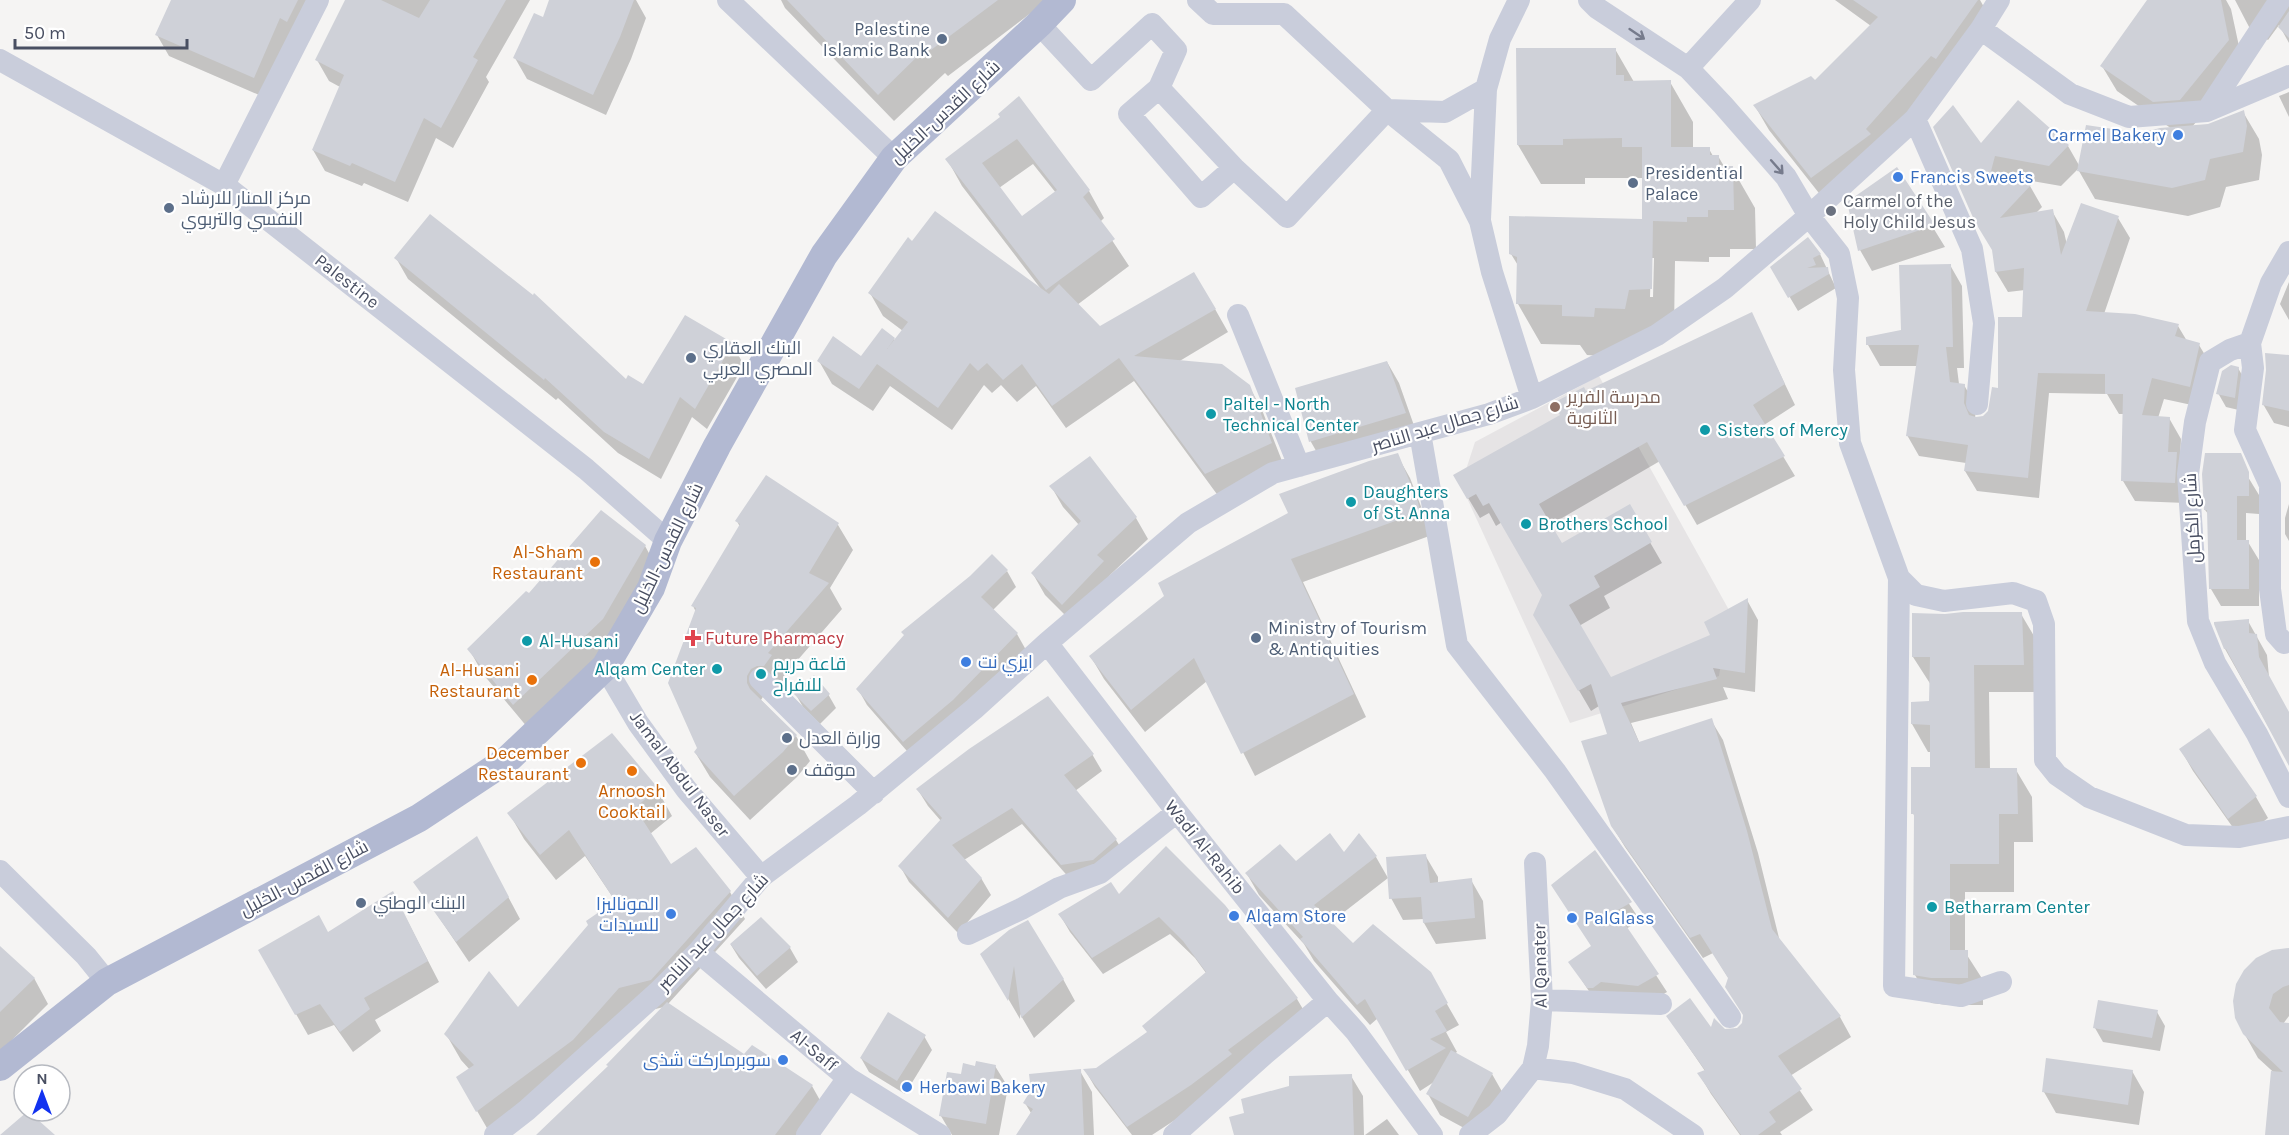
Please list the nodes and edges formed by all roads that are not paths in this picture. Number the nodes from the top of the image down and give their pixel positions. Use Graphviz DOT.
graph roads {
  1 [pos="318,0"];
  2 [pos="728,0"];
  3 [pos="1062,0"];
  4 [pos="1198,0"];
  5 [pos="1519,0"];
  6 [pos="1589,0"];
  7 [pos="1750,0"];
  8 [pos="1999,0"];
  9 [pos="2280,0"];
  10 [pos="1039,24"];
  11 [pos="1982,29"];
  12 [pos="0,60"];
  13 [pos="1688,68"];
  14 [pos="2289,76"];
  15 [pos="1159,88"];
  16 [pos="1486,89"];
  17 [pos="1387,110"];
  18 [pos="2207,111"];
  19 [pos="1915,119"];
  20 [pos="894,158"];
  21 [pos="1234,168"];
  22 [pos="224,185"];
  23 [pos="1809,216"];
  24 [pos="1480,220"];
  25 [pos="2289,252"];
  26 [pos="1238,315"];
  27 [pos="2250,343"];
  28 [pos="1532,398"];
  29 [pos="1977,404"];
  30 [pos="1420,433"];
  31 [pos="1299,466"];
  32 [pos="668,541"];
  33 [pos="1899,578"];
  34 [pos="1047,642"];
  35 [pos="2284,642"];
  36 [pos="605,667"];
  37 [pos="760,679"];
  38 [pos="874,793"];
  39 [pos="2289,797"];
  40 [pos="1177,812"];
  41 [pos="2289,827"];
  42 [pos="1535,863"];
  43 [pos="0,871"];
  44 [pos="761,877"];
  45 [pos="968,934"];
  46 [pos="698,952"];
  47 [pos="107,982"];
  48 [pos="2001,982"];
  49 [pos="1542,1000"];
  50 [pos="1328,1001"];
  51 [pos="1661,1004"];
  52 [pos="1730,1017"];
  53 [pos="0,1067"];
  54 [pos="1533,1068"];
  55 [pos="848,1078"];
  56 [pos="495,1135"];
  57 [pos="807,1135"];
  58 [pos="940,1135"];
  59 [pos="1174,1135"];
  60 [pos="1432,1135"];
  61 [pos="1470,1135"];
  62 [pos="1693,1135"];
  1 -- 22 [label="street"];
  2 -- 20 [label="street"];
  3 -- 10 [label="main road, شارع القدس-الخليل"];
  4 -- 17 [label="street"];
  5 -- 16 [label="street"];
  6 -- 13 [label="street, one-way"];
  7 -- 13 [label="street"];
  8 -- 11 [label="street, شارع جمال عبد الناصر"];
  9 -- 18 [label="street"];
  10 -- 15 [label="street"];
  10 -- 20 [label="main road, شارع القدس-الخليل"];
  11 -- 18 [label="street"];
  11 -- 19 [label="street, شارع جمال عبد الناصر"];
  12 -- 22 [label="street, Palestine"];
  13 -- 23 [label="street, one-way"];
  14 -- 18 [label="street"];
  15 -- 21 [label="street"];
  15 -- 21 [label="street"];
  16 -- 17 [label="street"];
  16 -- 24 [label="street"];
  17 -- 21 [label="street"];
  17 -- 24 [label="street"];
  19 -- 23 [label="street, شارع جمال عبد الناصر"];
  19 -- 29 [label="street"];
  20 -- 32 [label="main road, شارع القدس-الخليل"];
  22 -- 32 [label="street, Palestine"];
  23 -- 28 [label="street, شارع جمال عبد الناصر"];
  23 -- 33 [label="street"];
  24 -- 28 [label="street"];
  25 -- 27 [label="street"];
  26 -- 31 [label="street"];
  27 -- 35 [label="street"];
  27 -- 39 [label="street, شارع الكرمل"];
  28 -- 30 [label="street, شارع جمال عبد الناصر"];
  30 -- 31 [label="street, شارع جمال عبد الناصر"];
  30 -- 52 [label="street"];
  31 -- 34 [label="street, شارع جمال عبد الناصر"];
  32 -- 36 [label="main road, شارع القدس-الخليل"];
  33 -- 41 [label="street"];
  33 -- 48 [label="street"];
  34 -- 38 [label="street, شارع جمال عبد الناصر"];
  34 -- 40 [label="street, Wadi Al-Rahib"];
  36 -- 44 [label="street, Jamal Abdul Naser"];
  36 -- 47 [label="main road, شارع القدس-الخليل"];
  37 -- 38 [label="street"];
  38 -- 44 [label="street, شارع جمال عبد الناصر"];
  40 -- 45 [label="street"];
  40 -- 50 [label="street, Wadi Al-Rahib"];
  42 -- 49 [label="street, Al Qanater"];
  43 -- 47 [label="street"];
  44 -- 46 [label="street, شارع جمال عبد الناصر"];
  46 -- 55 [label="street, Al-Saff"];
  46 -- 56 [label="street, شارع جمال عبد الناصر"];
  47 -- 53 [label="main road, شارع القدس-الخليل"];
  49 -- 51 [label="street"];
  49 -- 54 [label="street, Al Qanater"];
  50 -- 59 [label="street"];
  50 -- 60 [label="street, Wadi Al-Rahib"];
  54 -- 61 [label="street"];
  54 -- 62 [label="street"];
  55 -- 57 [label="street"];
  55 -- 58 [label="street, Al-Saff"];
}
